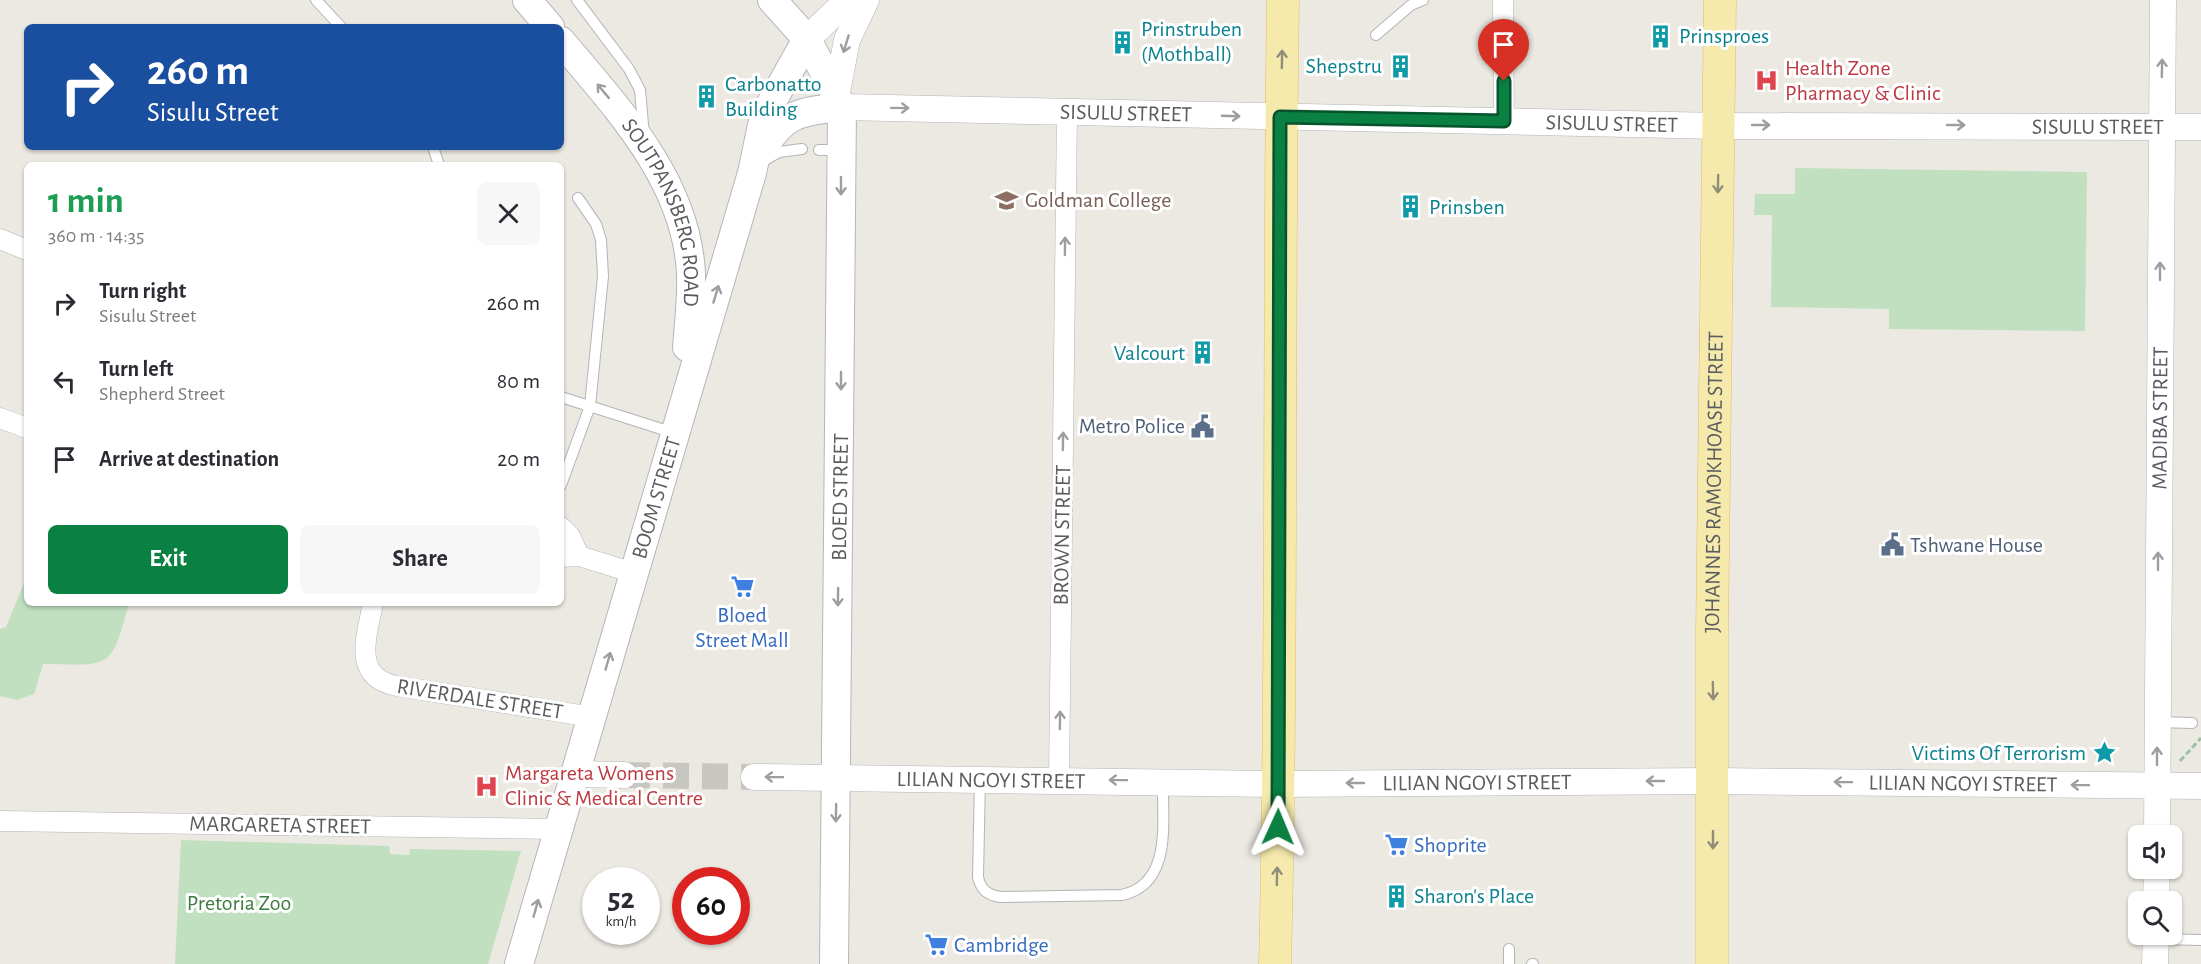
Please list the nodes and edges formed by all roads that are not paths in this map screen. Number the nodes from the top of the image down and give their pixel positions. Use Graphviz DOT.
graph roads {
  1 [pos="316,0"];
  2 [pos="527,0"];
  3 [pos="577,0"];
  4 [pos="772,0"];
  5 [pos="848,0"];
  6 [pos="866,0"];
  7 [pos="1283,0"];
  8 [pos="1423,0"];
  9 [pos="1503,0"];
  10 [pos="1720,0"];
  11 [pos="2163,0"];
  12 [pos="338,24"];
  13 [pos="547,24"];
  14 [pos="1376,35"];
  15 [pos="807,39"];
  16 [pos="564,45"];
  17 [pos="839,100"];
  18 [pos="1067,110"];
  19 [pos="1280,117"];
  20 [pos="1504,121"];
  21 [pos="1719,126"];
  22 [pos="2162,127"];
  23 [pos="2201,127"];
  24 [pos="644,145"];
  25 [pos="802,149"];
  26 [pos="753,167"];
  27 [pos="578,198"];
  28 [pos="0,239"];
  29 [pos="24,248"];
  30 [pos="564,398"];
  31 [pos="590,406"];
  32 [pos="0,418"];
  33 [pos="678,422"];
  34 [pos="24,427"];
  35 [pos="564,477"];
  36 [pos="564,530"];
  37 [pos="570,556"];
  38 [pos="634,573"];
  39 [pos="372,606"];
  40 [pos="592,717"];
  41 [pos="2157,722"];
  42 [pos="2192,723"];
  43 [pos="576,774"];
  44 [pos="624,775"];
  45 [pos="754,777"];
  46 [pos="836,778"];
  47 [pos="980,779"];
  48 [pos="1059,779"];
  49 [pos="1714,781"];
  50 [pos="1163,782"];
  51 [pos="1279,784"];
  52 [pos="2158,785"];
  53 [pos="2201,786"];
  54 [pos="0,820"];
  55 [pos="2157,825"];
  56 [pos="559,829"];
  57 [pos="2201,940"];
  58 [pos="2156,946"];
  59 [pos="1509,949"];
  60 [pos="519,964"];
  61 [pos="834,964"];
  62 [pos="1275,964"];
  63 [pos="1509,964"];
  64 [pos="1712,964"];
  1 -- 12 [label="lane"];
  2 -- 13 [label="main road"];
  3 -- 24 [label="lane"];
  4 -- 15 [label="main road"];
  5 -- 15 [label="street"];
  6 -- 17 [label="street, one-way"];
  19 -- 7 [label="main road, one-way"];
  8 -- 14 [label="lane"];
  9 -- 20 [label="street"];
  10 -- 21 [label="main road, JOHANNES RAMOKHOASE STREET"];
  22 -- 11 [label="street, MADIBA STREET, one-way"];
  15 -- 17 [label="main road, BLOED STREET"];
  15 -- 26 [label="main road, BOOM STREET"];
  24 -- 16 [label="main road, SOUTPANSBERG ROAD, one-way"];
  17 -- 18 [label="street, SISULU STREET, one-way"];
  17 -- 26 [label="main road"];
  17 -- 46 [label="main road, BLOED STREET, one-way"];
  18 -- 19 [label="street, SISULU STREET, one-way"];
  48 -- 18 [label="street, BROWN STREET, one-way"];
  19 -- 20 [label="street, SISULU STREET"];
  19 -- 51 [label="main road"];
  20 -- 21 [label="street, SISULU STREET"];
  21 -- 22 [label="street, SISULU STREET, one-way"];
  21 -- 49 [label="main road, JOHANNES RAMOKHOASE STREET, one-way"];
  22 -- 23 [label="street, SISULU STREET"];
  41 -- 22 [label="street, MADIBA STREET, one-way"];
  24 -- 33 [label="main road, SOUTPANSBERG ROAD"];
  25 -- 26 [label="lane"];
  33 -- 26 [label="main road, BOOM STREET, one-way"];
  27 -- 31 [label="lane"];
  28 -- 29 [label="street"];
  30 -- 31 [label="lane"];
  31 -- 33 [label="lane"];
  31 -- 35 [label="lane"];
  32 -- 34 [label="street"];
  33 -- 38 [label="main road, BOOM STREET"];
  36 -- 37 [label="street"];
  37 -- 38 [label="street"];
  40 -- 38 [label="main road, BOOM STREET, one-way"];
  39 -- 40 [label="street, RIVERDALE STREET"];
  40 -- 43 [label="main road, BOOM STREET"];
  41 -- 42 [label="lane"];
  52 -- 41 [label="street, MADIBA STREET, one-way"];
  43 -- 44 [label="street"];
  43 -- 56 [label="main road, BOOM STREET"];
  46 -- 45 [label="street, LILIAN NGOYI STREET, one-way"];
  46 -- 47 [label="street, LILIAN NGOYI STREET"];
  46 -- 61 [label="main road, BLOED STREET, one-way"];
  47 -- 48 [label="street, LILIAN NGOYI STREET"];
  47 -- 50 [label="lane"];
  50 -- 48 [label="street, LILIAN NGOYI STREET, one-way"];
  49 -- 51 [label="street, LILIAN NGOYI STREET, one-way"];
  52 -- 49 [label="street, LILIAN NGOYI STREET, one-way"];
  49 -- 64 [label="main road, JOHANNES RAMOKHOASE STREET, one-way"];
  50 -- 51 [label="street, LILIAN NGOYI STREET"];
  62 -- 51 [label="main road, one-way"];
  52 -- 53 [label="street, LILIAN NGOYI STREET"];
  52 -- 55 [label="street, MADIBA STREET"];
  54 -- 56 [label="street, MARGARETA STREET"];
  60 -- 56 [label="main road, BOOM STREET, one-way"];
  57 -- 58 [label="lane"];
  59 -- 63 [label="lane"];
}
